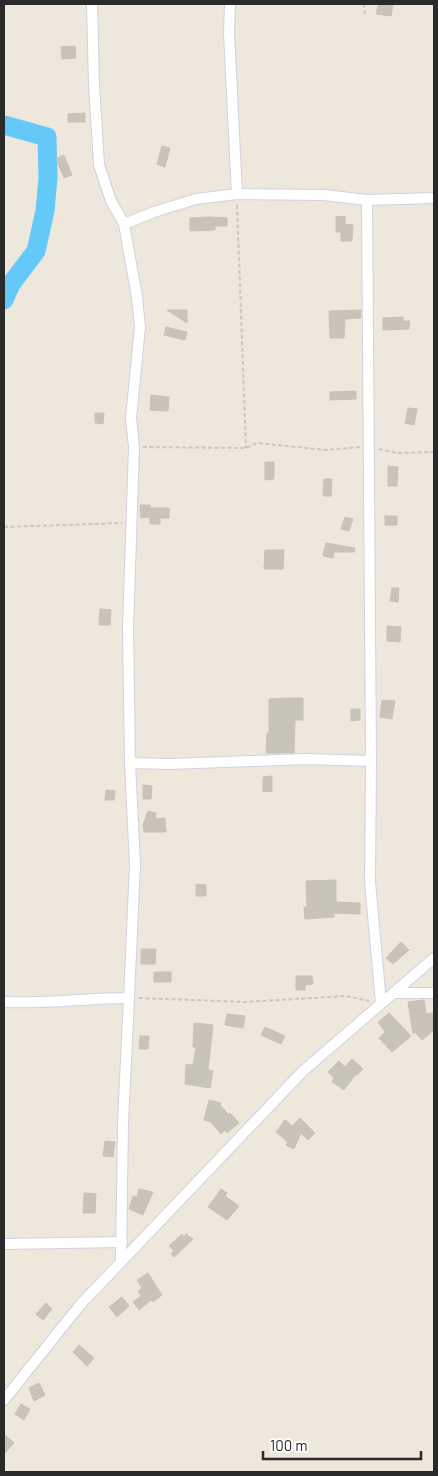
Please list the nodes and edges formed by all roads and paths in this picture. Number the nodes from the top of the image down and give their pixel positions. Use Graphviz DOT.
graph roads {
  1 [pos="92,4"];
  2 [pos="230,4"];
  3 [pos="364,4"];
  4 [pos="365,17"];
  5 [pos="237,194"];
  6 [pos="434,198"];
  7 [pos="367,200"];
  8 [pos="124,224"];
  9 [pos="134,447"];
  10 [pos="369,447"];
  11 [pos="246,448"];
  12 [pos="434,452"];
  13 [pos="132,522"];
  14 [pos="4,527"];
  15 [pos="371,761"];
  16 [pos="130,763"];
  17 [pos="434,958"];
  18 [pos="434,992"];
  19 [pos="394,993"];
  20 [pos="129,998"];
  21 [pos="4,1002"];
  22 [pos="382,1003"];
  23 [pos="122,1242"];
  24 [pos="4,1244"];
  25 [pos="121,1262"];
  26 [pos="4,1400"];
  1 -- 8 [label="street"];
  2 -- 5 [label="street"];
  3 -- 4 [label="path"];
  5 -- 7 [label="street"];
  5 -- 8 [label="street"];
  5 -- 11 [label="path"];
  6 -- 7 [label="street"];
  7 -- 10 [label="street"];
  8 -- 9 [label="street"];
  9 -- 11 [label="path"];
  9 -- 13 [label="street"];
  10 -- 11 [label="path"];
  10 -- 12 [label="path"];
  10 -- 15 [label="street"];
  13 -- 14 [label="path"];
  13 -- 16 [label="street"];
  15 -- 16 [label="street"];
  15 -- 22 [label="street"];
  16 -- 20 [label="street"];
  17 -- 19 [label="street"];
  18 -- 19 [label="street"];
  19 -- 22 [label="street"];
  20 -- 21 [label="street"];
  20 -- 22 [label="path"];
  20 -- 23 [label="street"];
  22 -- 25 [label="street"];
  23 -- 24 [label="street"];
  23 -- 25 [label="street"];
  25 -- 26 [label="street"];
}
